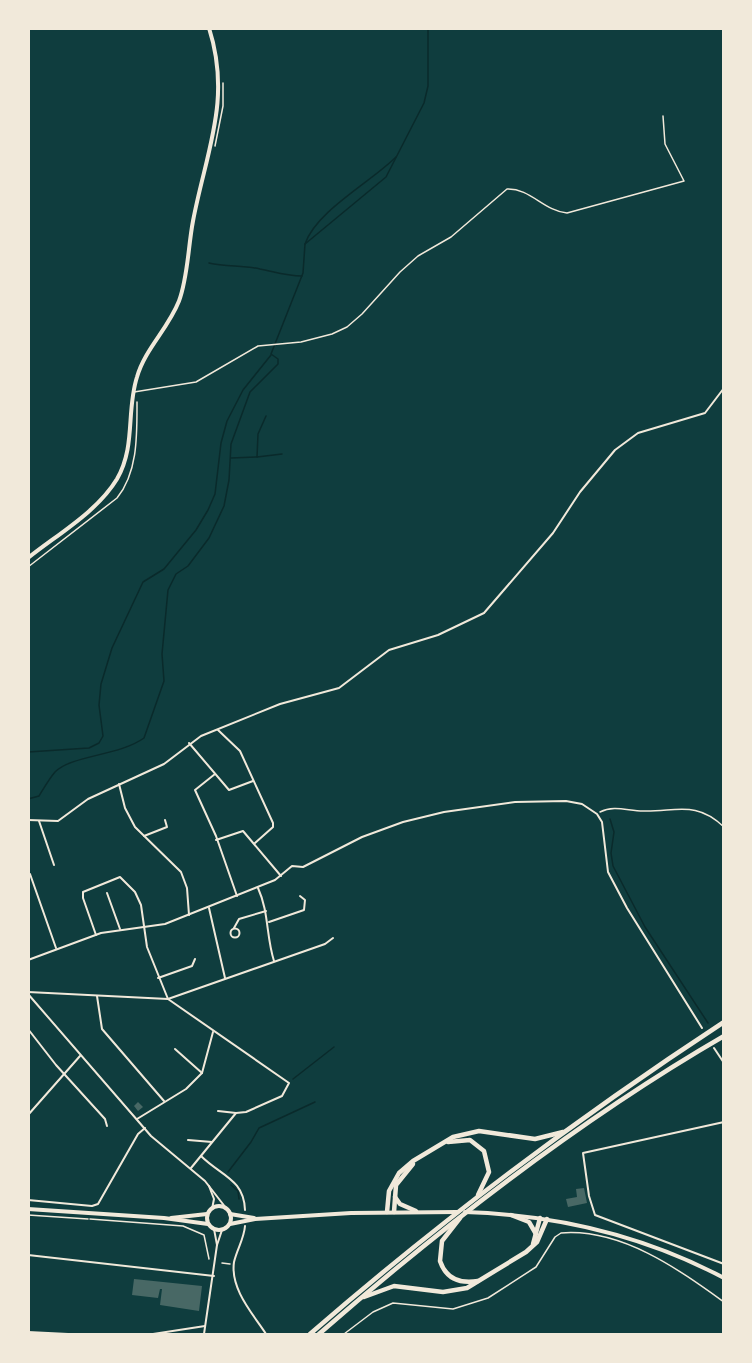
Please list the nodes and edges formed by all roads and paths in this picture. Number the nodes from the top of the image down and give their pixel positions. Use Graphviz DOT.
graph roads {
  1 [pos="209,28"];
  2 [pos="663,116"];
  3 [pos="723,388"];
  4 [pos="135,392"];
  5 [pos="28,558"];
  6 [pos="28,567"];
  7 [pos="218,730"];
  8 [pos="189,743"];
  9 [pos="215,774"];
  10 [pos="254,782"];
  11 [pos="119,784"];
  12 [pos="597,814"];
  13 [pos="28,820"];
  14 [pos="165,820"];
  15 [pos="39,821"];
  16 [pos="723,827"];
  17 [pos="144,836"];
  18 [pos="216,840"];
  19 [pos="255,843"];
  20 [pos="54,865"];
  21 [pos="30,874"];
  22 [pos="281,876"];
  23 [pos="33,885"];
  24 [pos="28,886"];
  25 [pos="258,888"];
  26 [pos="107,893"];
  27 [pos="237,896"];
  28 [pos="300,896"];
  29 [pos="209,908"];
  30 [pos="267,910"];
  31 [pos="189,915"];
  32 [pos="269,922"];
  33 [pos="143,927"];
  34 [pos="234,928"];
  35 [pos="120,929"];
  36 [pos="96,935"];
  37 [pos="333,938"];
  38 [pos="56,948"];
  39 [pos="195,959"];
  40 [pos="28,960"];
  41 [pos="274,961"];
  42 [pos="158,978"];
  43 [pos="225,979"];
  44 [pos="28,993"];
  45 [pos="97,996"];
  46 [pos="168,999"];
  47 [pos="723,1022"];
  48 [pos="702,1028"];
  49 [pos="28,1029"];
  50 [pos="213,1032"];
  51 [pos="723,1036"];
  52 [pos="714,1048"];
  53 [pos="175,1049"];
  54 [pos="81,1056"];
  55 [pos="723,1063"];
  56 [pos="202,1073"];
  57 [pos="64,1075"];
  58 [pos="164,1101"];
  59 [pos="218,1111"];
  60 [pos="236,1113"];
  61 [pos="28,1115"];
  62 [pos="137,1119"];
  63 [pos="723,1122"];
  64 [pos="107,1126"];
  65 [pos="145,1128"];
  66 [pos="563,1132"];
  67 [pos="188,1140"];
  68 [pos="212,1142"];
  69 [pos="201,1156"];
  70 [pos="191,1168"];
  71 [pos="209,1186"];
  72 [pos="395,1197"];
  73 [pos="477,1197"];
  74 [pos="28,1200"];
  75 [pos="226,1208"];
  76 [pos="28,1209"];
  77 [pos="212,1209"];
  78 [pos="244,1210"];
  79 [pos="416,1211"];
  80 [pos="387,1212"];
  81 [pos="394,1212"];
  82 [pos="207,1214"];
  83 [pos="230,1214"];
  84 [pos="28,1215"];
  85 [pos="511,1215"];
  86 [pos="164,1218"];
  87 [pos="460,1218"];
  88 [pos="540,1218"];
  89 [pos="88,1219"];
  90 [pos="255,1219"];
  91 [pos="547,1219"];
  92 [pos="208,1224"];
  93 [pos="230,1224"];
  94 [pos="245,1226"];
  95 [pos="213,1229"];
  96 [pos="222,1230"];
  97 [pos="536,1234"];
  98 [pos="217,1245"];
  99 [pos="532,1246"];
  100 [pos="28,1255"];
  101 [pos="209,1259"];
  102 [pos="222,1263"];
  103 [pos="234,1264"];
  104 [pos="723,1264"];
  105 [pos="214,1276"];
  106 [pos="723,1278"];
  107 [pos="478,1281"];
  108 [pos="362,1298"];
  109 [pos="723,1302"];
  110 [pos="205,1326"];
  111 [pos="28,1332"];
  112 [pos="68,1335"];
  113 [pos="153,1335"];
  114 [pos="204,1335"];
  115 [pos="266,1335"];
  116 [pos="310,1335"];
  117 [pos="319,1335"];
  118 [pos="344,1335"];
  1 -- 4 [label="main road"];
  2 -- 4 [label="lane"];
  3 -- 7 [label="street"];
  4 -- 5 [label="main road"];
  4 -- 6 [label="path"];
  7 -- 8 [label="street"];
  7 -- 10 [label="street"];
  8 -- 9 [label="street"];
  8 -- 11 [label="street"];
  9 -- 10 [label="street"];
  9 -- 18 [label="street"];
  10 -- 19 [label="street"];
  11 -- 15 [label="street"];
  11 -- 17 [label="street"];
  12 -- 16 [label="path"];
  12 -- 22 [label="street"];
  12 -- 48 [label="street"];
  13 -- 15 [label="street"];
  14 -- 17 [label="street"];
  15 -- 20 [label="street"];
  17 -- 31 [label="street"];
  18 -- 19 [label="street"];
  18 -- 27 [label="street"];
  19 -- 22 [label="street"];
  21 -- 38 [label="street"];
  22 -- 25 [label="street"];
  23 -- 24 [label="street"];
  25 -- 27 [label="street"];
  25 -- 30 [label="street"];
  26 -- 35 [label="street"];
  27 -- 29 [label="street"];
  28 -- 32 [label="street"];
  29 -- 31 [label="street"];
  29 -- 43 [label="street"];
  30 -- 32 [label="street"];
  30 -- 34 [label="street"];
  31 -- 33 [label="street"];
  32 -- 41 [label="street"];
  33 -- 35 [label="street"];
  33 -- 36 [label="street"];
  33 -- 42 [label="street"];
  35 -- 36 [label="street"];
  36 -- 38 [label="street"];
  37 -- 41 [label="street"];
  38 -- 40 [label="street"];
  39 -- 42 [label="street"];
  41 -- 43 [label="street"];
  42 -- 46 [label="street"];
  43 -- 46 [label="street"];
  44 -- 45 [label="street"];
  44 -- 54 [label="street"];
  45 -- 46 [label="street"];
  45 -- 58 [label="street"];
  46 -- 50 [label="street"];
  47 -- 66 [label="highway"];
  49 -- 57 [label="street"];
  50 -- 56 [label="street"];
  50 -- 60 [label="street"];
  51 -- 87 [label="highway"];
  52 -- 55 [label="street"];
  53 -- 56 [label="street"];
  54 -- 57 [label="street"];
  54 -- 62 [label="street"];
  56 -- 58 [label="street"];
  57 -- 61 [label="street"];
  57 -- 64 [label="street"];
  58 -- 62 [label="street"];
  59 -- 60 [label="street"];
  60 -- 68 [label="street"];
  62 -- 65 [label="street"];
  63 -- 104 [label="street"];
  65 -- 70 [label="street"];
  65 -- 74 [label="street"];
  66 -- 73 [label="highway"];
  66 -- 80 [label="highway"];
  67 -- 68 [label="street"];
  68 -- 69 [label="street"];
  69 -- 70 [label="street"];
  69 -- 78 [label="street"];
  70 -- 71 [label="street"];
  71 -- 75 [label="street"];
  71 -- 77 [label="street"];
  72 -- 73 [label="highway"];
  72 -- 79 [label="highway"];
  72 -- 81 [label="highway"];
  73 -- 116 [label="highway"];
  75 -- 77 [label="main road"];
  75 -- 83 [label="main road"];
  76 -- 86 [label="main road"];
  77 -- 82 [label="main road"];
  79 -- 81 [label="main road"];
  79 -- 85 [label="main road"];
  80 -- 81 [label="main road"];
  80 -- 90 [label="main road"];
  82 -- 86 [label="main road"];
  82 -- 92 [label="main road"];
  83 -- 90 [label="main road"];
  83 -- 93 [label="main road"];
  84 -- 89 [label="lane"];
  85 -- 88 [label="main road"];
  85 -- 97 [label="highway"];
  86 -- 92 [label="main road"];
  87 -- 107 [label="highway"];
  87 -- 108 [label="highway"];
  88 -- 91 [label="main road"];
  88 -- 97 [label="highway"];
  89 -- 101 [label="path"];
  90 -- 93 [label="main road"];
  91 -- 99 [label="highway"];
  91 -- 106 [label="main road"];
  92 -- 95 [label="main road"];
  93 -- 96 [label="main road"];
  94 -- 103 [label="street"];
  95 -- 96 [label="main road"];
  95 -- 98 [label="street"];
  96 -- 98 [label="street"];
  97 -- 99 [label="highway"];
  98 -- 105 [label="street"];
  99 -- 107 [label="highway"];
  100 -- 105 [label="street"];
  102 -- 103 [label="path"];
  103 -- 115 [label="street"];
  105 -- 110 [label="street"];
  107 -- 108 [label="highway"];
  108 -- 117 [label="highway"];
  109 -- 118 [label="path"];
  110 -- 113 [label="street"];
  110 -- 114 [label="street"];
  111 -- 112 [label="street"];
}
